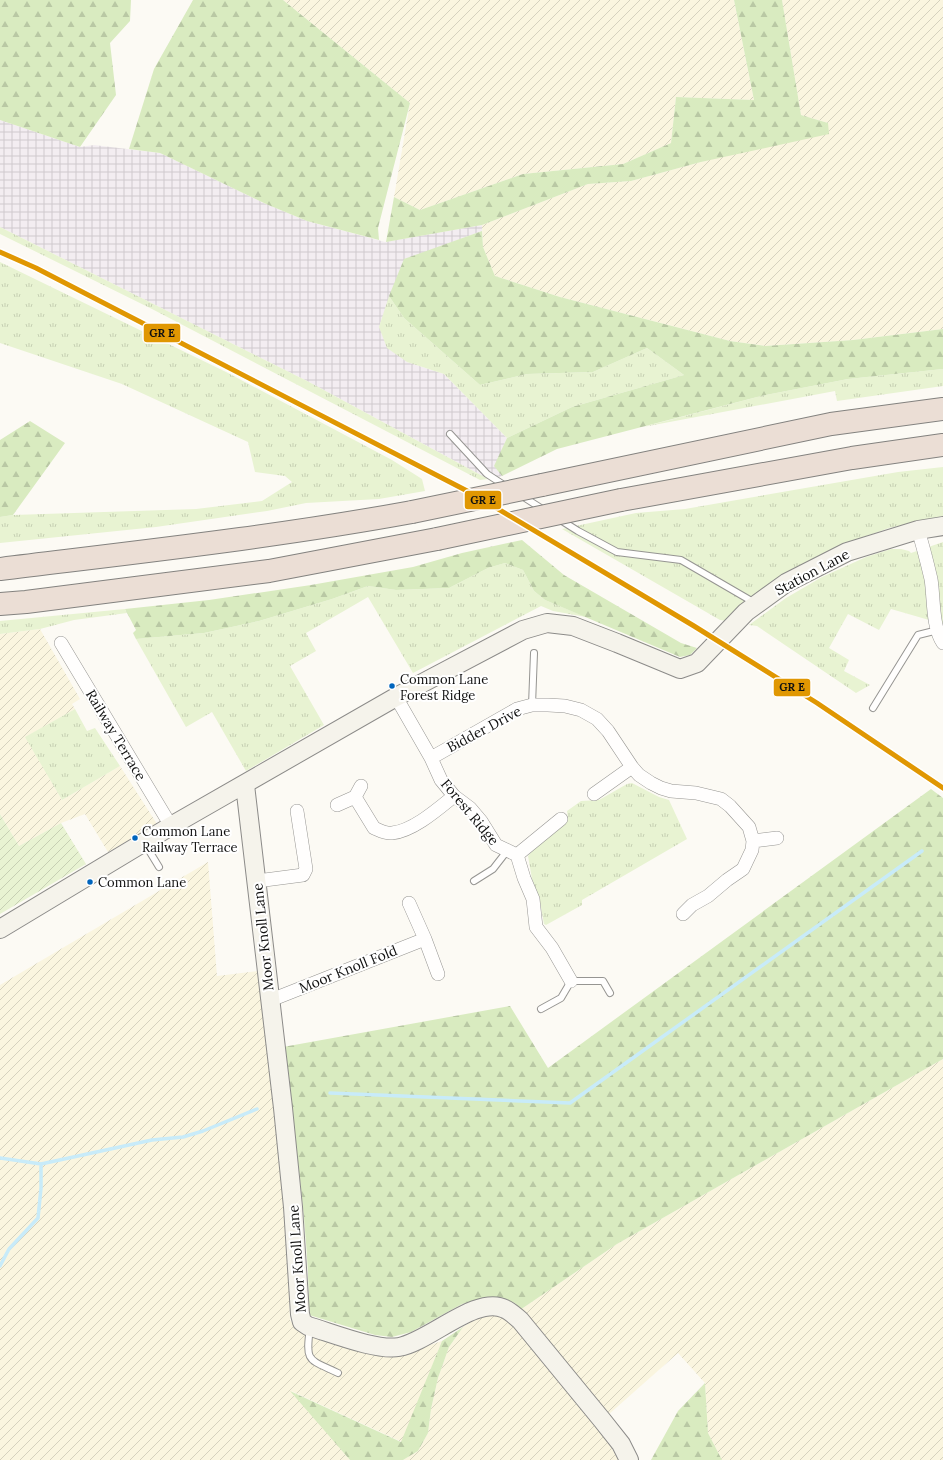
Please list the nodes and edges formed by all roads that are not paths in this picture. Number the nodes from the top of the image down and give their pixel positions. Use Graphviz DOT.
graph roads {
  1 [pos="943,409"];
  2 [pos="450,434"];
  3 [pos="943,445"];
  4 [pos="943,526"];
  5 [pos="918,530"];
  6 [pos="0,569"];
  7 [pos="0,604"];
  8 [pos="751,608"];
  9 [pos="938,630"];
  10 [pos="61,643"];
  11 [pos="943,643"];
  12 [pos="534,653"];
  13 [pos="396,698"];
  14 [pos="532,705"];
  15 [pos="873,708"];
  16 [pos="431,758"];
  17 [pos="632,767"];
  18 [pos="245,785"];
  19 [pos="594,794"];
  20 [pos="454,796"];
  21 [pos="337,805"];
  22 [pos="297,811"];
  23 [pos="561,819"];
  24 [pos="171,826"];
  25 [pos="778,838"];
  26 [pos="753,841"];
  27 [pos="144,842"];
  28 [pos="512,853"];
  29 [pos="159,867"];
  30 [pos="257,881"];
  31 [pos="474,881"];
  32 [pos="409,903"];
  33 [pos="683,914"];
  34 [pos="0,929"];
  35 [pos="425,939"];
  36 [pos="438,974"];
  37 [pos="571,981"];
  38 [pos="610,993"];
  39 [pos="270,1000"];
  40 [pos="541,1009"];
  41 [pos="311,1327"];
  42 [pos="338,1374"];
  43 [pos="629,1460"];
  1 -- 6 [label="highway, bridge"];
  2 -- 8 [label="lane"];
  3 -- 7 [label="highway, bridge"];
  4 -- 5 [label="street, Station Lane"];
  5 -- 8 [label="street, Station Lane"];
  5 -- 9 [label="street"];
  8 -- 13 [label="street, Station Lane"];
  9 -- 11 [label="street"];
  9 -- 15 [label="lane"];
  10 -- 24 [label="street, Railway Terrace"];
  12 -- 14 [label="lane"];
  13 -- 16 [label="street, Forest Ridge"];
  13 -- 18 [label="street"];
  14 -- 16 [label="street, Bidder Drive"];
  14 -- 17 [label="street, Bidder Drive"];
  16 -- 20 [label="street, Forest Ridge"];
  17 -- 19 [label="street"];
  17 -- 26 [label="street, Bidder Drive"];
  18 -- 24 [label="street"];
  18 -- 30 [label="street, Moor Knoll Lane"];
  20 -- 21 [label="street"];
  20 -- 28 [label="street, Forest Ridge"];
  22 -- 30 [label="street"];
  23 -- 28 [label="street"];
  24 -- 27 [label="street"];
  25 -- 26 [label="street"];
  26 -- 33 [label="street"];
  27 -- 29 [label="lane"];
  27 -- 34 [label="street"];
  28 -- 31 [label="lane"];
  28 -- 37 [label="street"];
  30 -- 39 [label="street, Moor Knoll Lane"];
  32 -- 35 [label="street"];
  35 -- 36 [label="street"];
  35 -- 39 [label="street, Moor Knoll Fold"];
  37 -- 38 [label="lane"];
  37 -- 40 [label="lane"];
  39 -- 41 [label="street, Moor Knoll Lane"];
  41 -- 42 [label="lane"];
  41 -- 43 [label="street, Moor Knoll Lane"];
}
